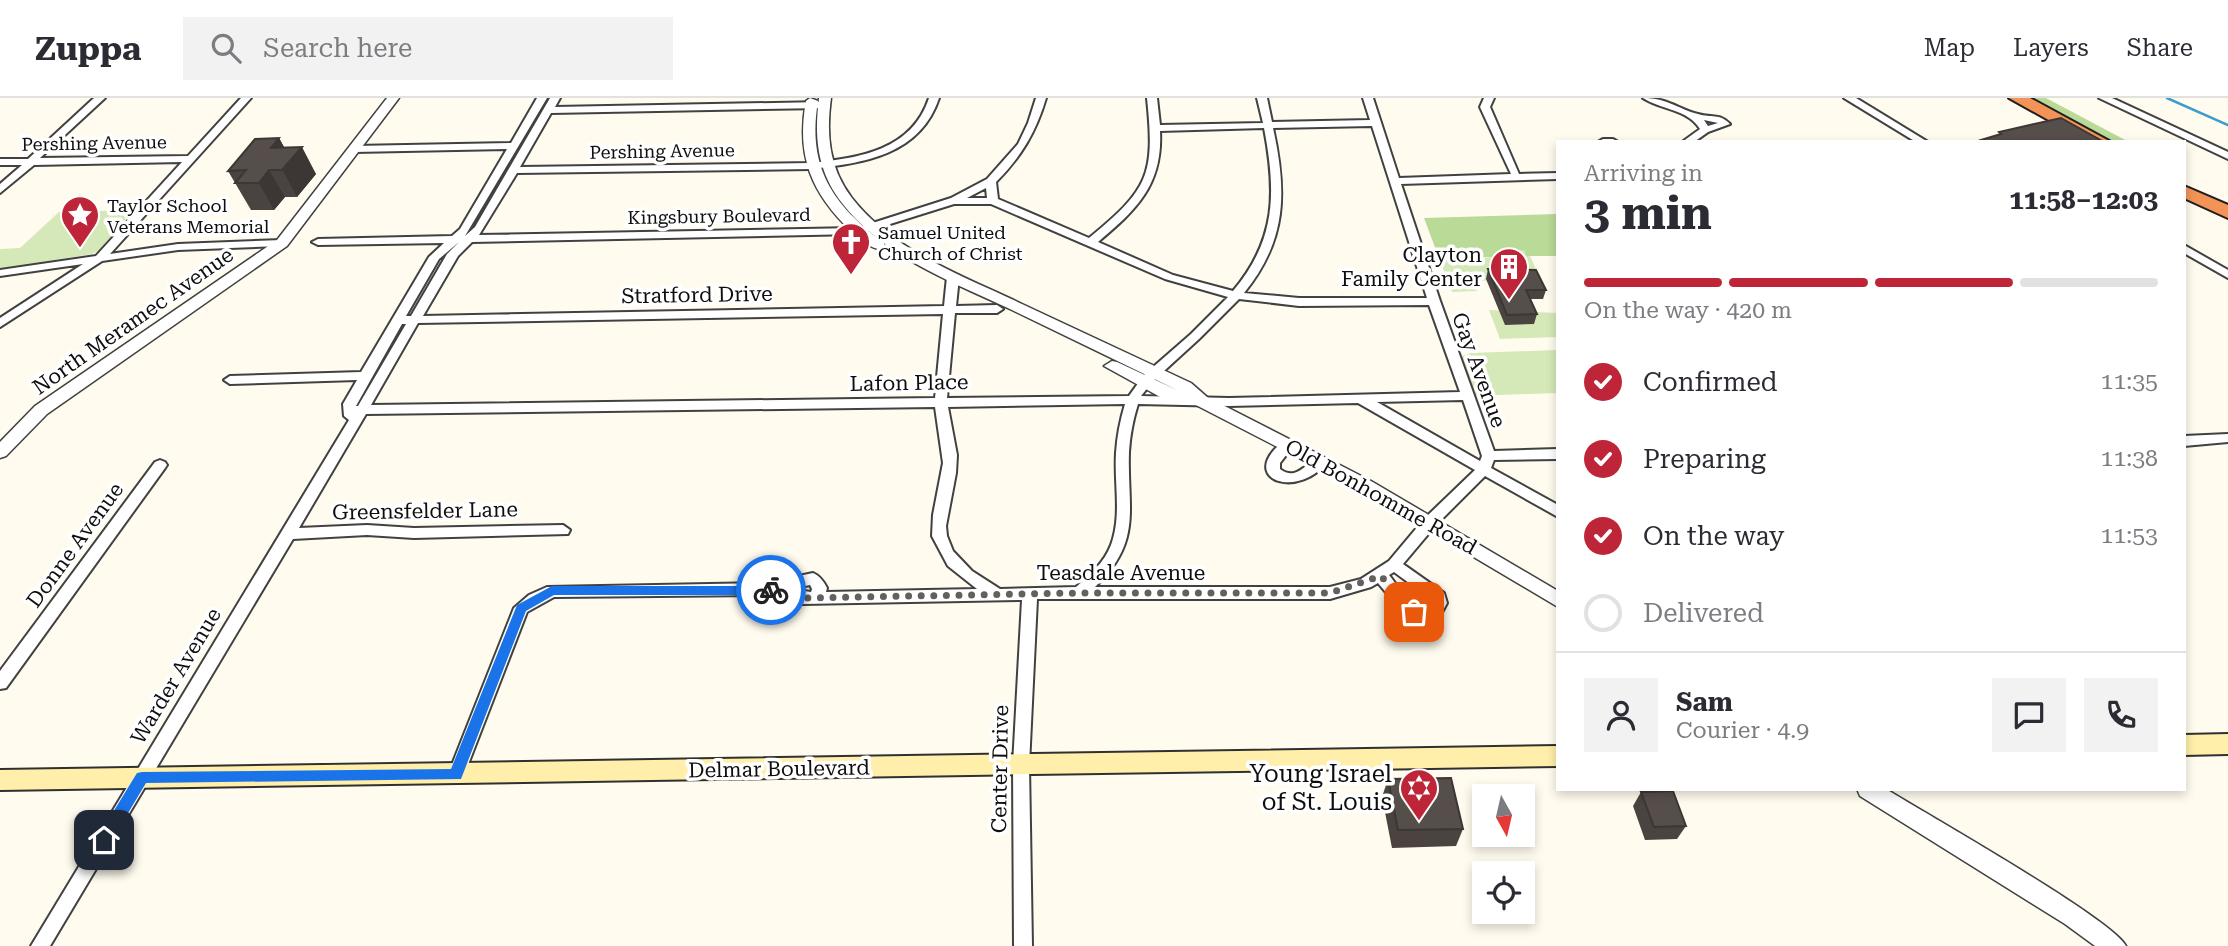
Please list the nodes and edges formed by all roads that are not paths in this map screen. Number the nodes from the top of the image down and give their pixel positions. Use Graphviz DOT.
graph roads {
  1 [pos="100,98"];
  2 [pos="246,98"];
  3 [pos="393,98"];
  4 [pos="542,98"];
  5 [pos="555,98"];
  6 [pos="933,98"];
  7 [pos="1041,98"];
  8 [pos="1152,98"];
  9 [pos="1262,98"];
  10 [pos="1368,98"];
  11 [pos="1648,98"];
  12 [pos="1849,98"];
  13 [pos="2001,98"];
  14 [pos="2017,98"];
  15 [pos="2104,98"];
  16 [pos="1483,100"];
  17 [pos="818,102"];
  18 [pos="548,110"];
  19 [pos="1696,117"];
  20 [pos="1377,123"];
  21 [pos="1268,125"];
  22 [pos="1155,128"];
  23 [pos="1705,130"];
  24 [pos="1690,140"];
  25 [pos="1920,140"];
  26 [pos="2080,140"];
  27 [pos="2098,140"];
  28 [pos="514,146"];
  29 [pos="354,149"];
  30 [pos="2228,156"];
  31 [pos="0,162"];
  32 [pos="186,162"];
  33 [pos="28,165"];
  34 [pos="819,165"];
  35 [pos="0,169"];
  36 [pos="513,170"];
  37 [pos="1520,175"];
  38 [pos="1556,176"];
  39 [pos="1395,178"];
  40 [pos="990,181"];
  41 [pos="2186,182"];
  42 [pos="0,190"];
  43 [pos="2186,192"];
  44 [pos="953,201"];
  45 [pos="993,201"];
  46 [pos="2228,201"];
  47 [pos="2228,212"];
  48 [pos="865,229"];
  49 [pos="456,239"];
  50 [pos="469,239"];
  51 [pos="318,242"];
  52 [pos="282,243"];
  53 [pos="1090,243"];
  54 [pos="2186,249"];
  55 [pos="100,258"];
  56 [pos="0,273"];
  57 [pos="2228,275"];
  58 [pos="953,282"];
  59 [pos="1234,295"];
  60 [pos="1434,301"];
  61 [pos="997,309"];
  62 [pos="950,310"];
  63 [pos="416,319"];
  64 [pos="398,320"];
  65 [pos="0,323"];
  66 [pos="365,376"];
  67 [pos="1150,378"];
  68 [pos="230,380"];
  69 [pos="1468,397"];
  70 [pos="1132,400"];
  71 [pos="1362,400"];
  72 [pos="1201,401"];
  73 [pos="941,402"];
  74 [pos="356,409"];
  75 [pos="2186,438"];
  76 [pos="2228,438"];
  77 [pos="1287,444"];
  78 [pos="0,452"];
  79 [pos="1556,454"];
  80 [pos="1321,461"];
  81 [pos="1487,462"];
  82 [pos="160,465"];
  83 [pos="1556,511"];
  84 [pos="1430,522"];
  85 [pos="562,530"];
  86 [pos="289,534"];
  87 [pos="1394,565"];
  88 [pos="1381,576"];
  89 [pos="1080,593"];
  90 [pos="1030,594"];
  91 [pos="998,595"];
  92 [pos="1556,599"];
  93 [pos="0,683"];
  94 [pos="2228,744"];
  95 [pos="2186,745"];
  96 [pos="1556,756"];
  97 [pos="1021,765"];
  98 [pos="456,775"];
  99 [pos="142,778"];
  100 [pos="0,780"];
  101 [pos="1870,791"];
  102 [pos="40,946"];
  103 [pos="1023,946"];
  104 [pos="2114,946"];
  1 -- 33 [label="street"];
  2 -- 32 [label="street"];
  3 -- 29 [label="street, North Meramec Avenue"];
  4 -- 28 [label="street"];
  5 -- 18 [label="street"];
  6 -- 34 [label="street, Pershing Avenue"];
  7 -- 40 [label="street"];
  8 -- 22 [label="street"];
  9 -- 21 [label="street"];
  10 -- 20 [label="street, Gay Avenue"];
  11 -- 19 [label="street"];
  12 -- 25 [label="street"];
  13 -- 26 [label="highway"];
  14 -- 27 [label="highway"];
  15 -- 30 [label="street"];
  16 -- 37 [label="street"];
  17 -- 18 [label="street"];
  17 -- 34 [label="street"];
  18 -- 36 [label="street"];
  19 -- 23 [label="street"];
  19 -- 23 [label="street"];
  20 -- 21 [label="street"];
  20 -- 39 [label="street, Gay Avenue"];
  21 -- 22 [label="street"];
  21 -- 59 [label="street"];
  22 -- 53 [label="street"];
  23 -- 24 [label="street"];
  28 -- 29 [label="street"];
  28 -- 49 [label="street"];
  29 -- 52 [label="street, North Meramec Avenue"];
  31 -- 33 [label="street, Pershing Avenue"];
  32 -- 33 [label="street, Pershing Avenue"];
  32 -- 55 [label="street"];
  33 -- 35 [label="street, Pershing Avenue"];
  33 -- 42 [label="street"];
  34 -- 36 [label="street, Pershing Avenue"];
  34 -- 48 [label="street"];
  36 -- 50 [label="street"];
  37 -- 38 [label="street"];
  37 -- 39 [label="street"];
  39 -- 60 [label="street, Gay Avenue"];
  40 -- 44 [label="street"];
  40 -- 45 [label="street"];
  41 -- 46 [label="highway"];
  43 -- 47 [label="highway"];
  44 -- 45 [label="street, Kingsbury Boulevard"];
  44 -- 48 [label="street, Kingsbury Boulevard"];
  45 -- 53 [label="street, Kingsbury Boulevard"];
  48 -- 50 [label="street, Kingsbury Boulevard"];
  48 -- 58 [label="street"];
  49 -- 50 [label="street, Kingsbury Boulevard"];
  49 -- 51 [label="street, Kingsbury Boulevard"];
  49 -- 64 [label="street"];
  50 -- 63 [label="street"];
  52 -- 55 [label="street"];
  52 -- 78 [label="street, North Meramec Avenue"];
  53 -- 59 [label="street, Kingsbury Boulevard"];
  54 -- 57 [label="street"];
  55 -- 56 [label="street"];
  55 -- 65 [label="street"];
  58 -- 61 [label="street"];
  58 -- 62 [label="street"];
  58 -- 67 [label="street"];
  59 -- 60 [label="street, Kingsbury Boulevard"];
  59 -- 67 [label="street"];
  60 -- 69 [label="street, Gay Avenue"];
  61 -- 62 [label="street, Stratford Drive"];
  61 -- 67 [label="street"];
  62 -- 63 [label="street, Stratford Drive"];
  62 -- 73 [label="street"];
  63 -- 64 [label="street, Stratford Drive"];
  63 -- 74 [label="street"];
  64 -- 66 [label="street"];
  66 -- 68 [label="street"];
  66 -- 74 [label="street"];
  67 -- 70 [label="street"];
  67 -- 72 [label="street, Old Bonhomme Road"];
  69 -- 71 [label="street, Lafon Place"];
  69 -- 81 [label="street, Gay Avenue"];
  70 -- 72 [label="street, Lafon Place"];
  70 -- 73 [label="street, Lafon Place"];
  70 -- 89 [label="street"];
  71 -- 72 [label="street, Lafon Place"];
  71 -- 81 [label="street"];
  72 -- 77 [label="street, Old Bonhomme Road"];
  73 -- 74 [label="street, Lafon Place"];
  73 -- 91 [label="street"];
  74 -- 86 [label="street, Warder Avenue"];
  75 -- 76 [label="street"];
  77 -- 80 [label="street, Old Bonhomme Road"];
  77 -- 80 [label="street"];
  79 -- 81 [label="street"];
  80 -- 84 [label="street, Old Bonhomme Road"];
  81 -- 83 [label="street"];
  81 -- 84 [label="street, Teasdale Avenue"];
  82 -- 93 [label="street, Donne Avenue"];
  84 -- 87 [label="street, Teasdale Avenue"];
  84 -- 92 [label="street, Old Bonhomme Road"];
  85 -- 86 [label="street, Greensfelder Lane"];
  86 -- 99 [label="street, Warder Avenue"];
  87 -- 88 [label="street, Teasdale Avenue"];
  87 -- 88 [label="street"];
  88 -- 89 [label="street, Teasdale Avenue"];
  89 -- 90 [label="street, Teasdale Avenue"];
  90 -- 91 [label="street, Teasdale Avenue"];
  90 -- 97 [label="street, Center Drive"];
  91 -- 98 [label="street, Teasdale Avenue"];
  94 -- 95 [label="main road"];
  96 -- 97 [label="main road, Delmar Boulevard"];
  97 -- 98 [label="main road, Delmar Boulevard"];
  97 -- 103 [label="street, Center Drive"];
  98 -- 99 [label="main road, Delmar Boulevard"];
  99 -- 100 [label="main road, Delmar Boulevard"];
  99 -- 102 [label="street, Warder Avenue"];
  101 -- 104 [label="street"];
}
